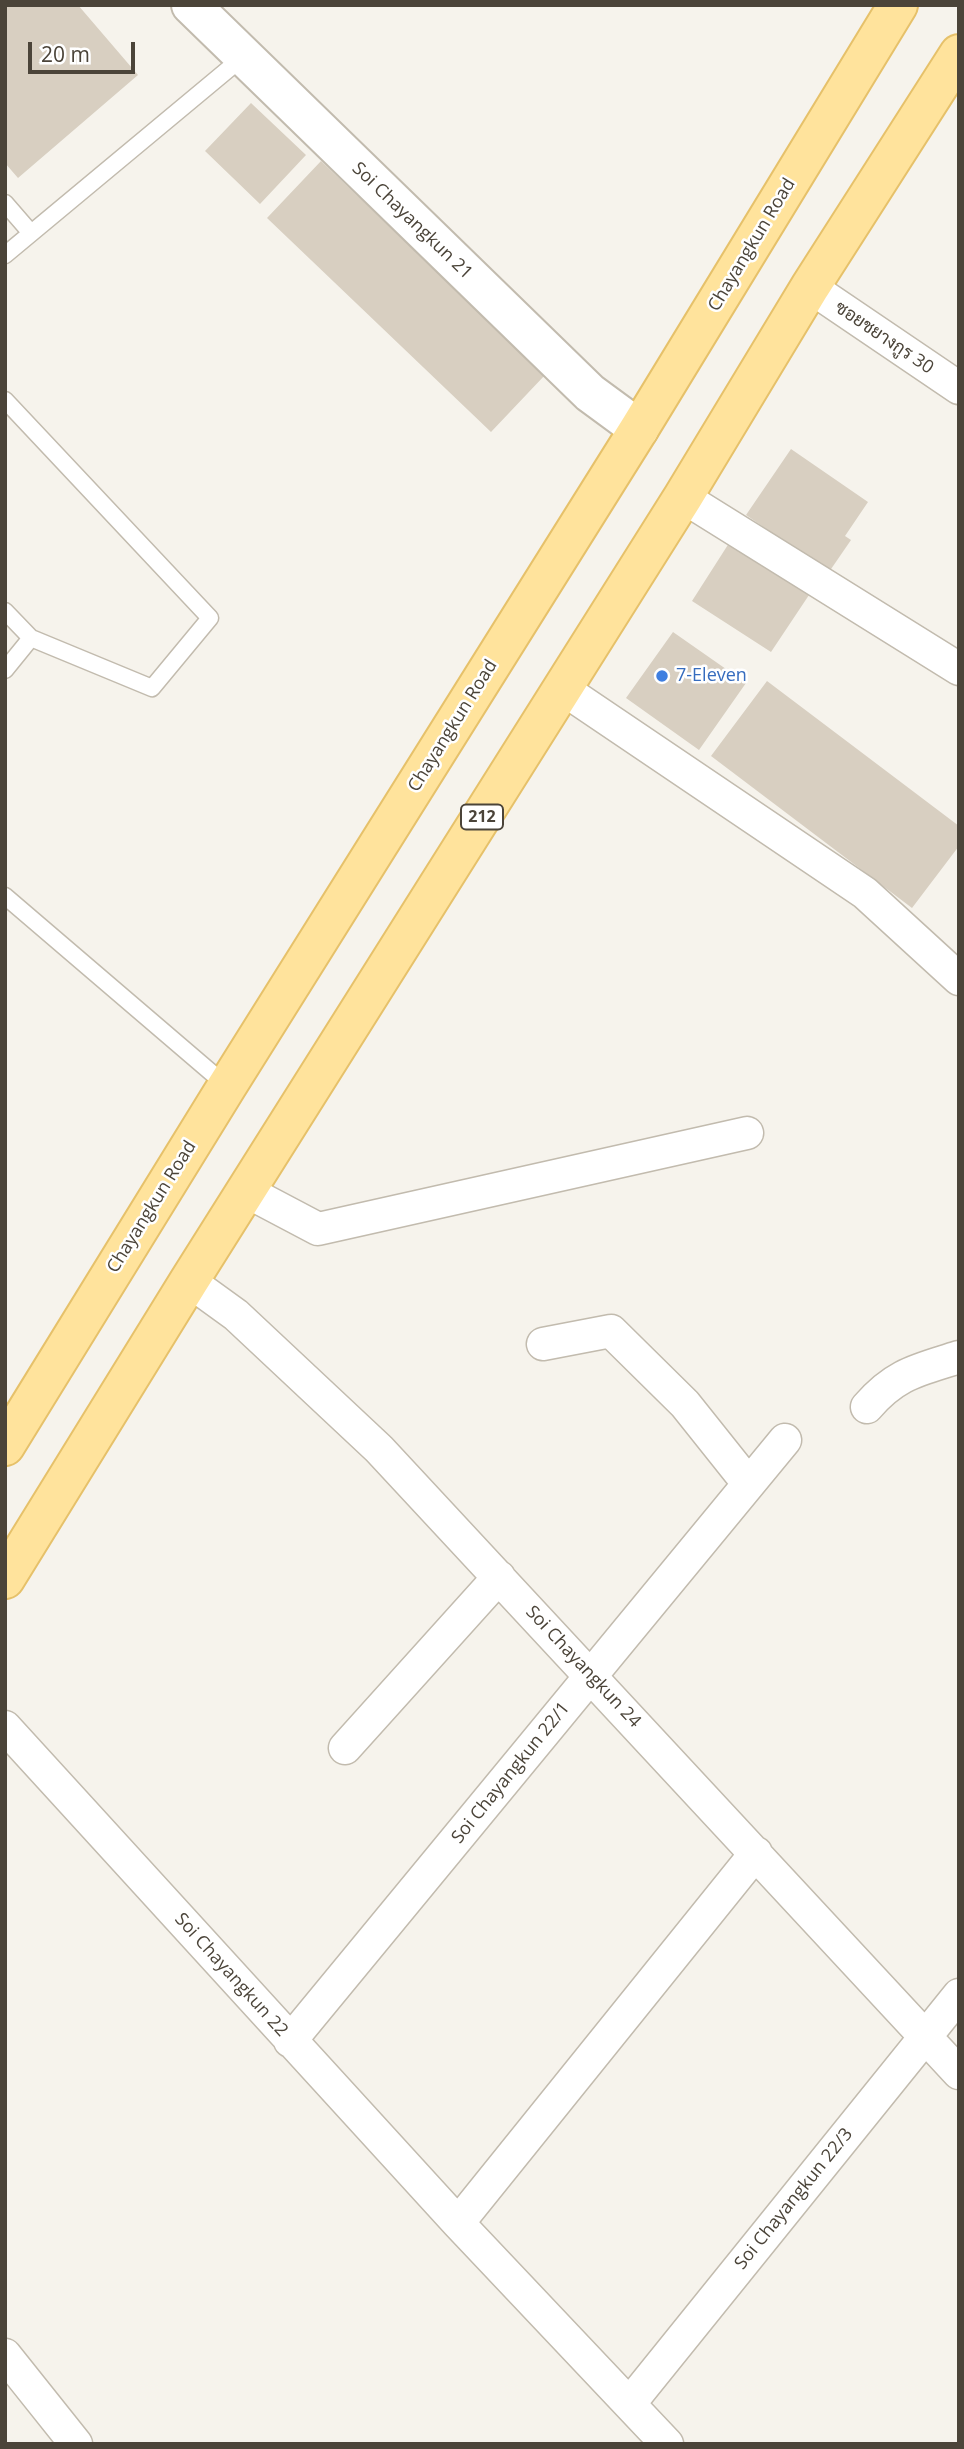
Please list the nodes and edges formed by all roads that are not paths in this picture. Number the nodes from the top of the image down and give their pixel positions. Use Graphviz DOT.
graph roads {
  1 [pos="191,5"];
  2 [pos="898,5"];
  3 [pos="959,54"];
  4 [pos="243,57"];
  5 [pos="5,203"];
  6 [pos="31,233"];
  7 [pos="5,255"];
  8 [pos="810,288"];
  9 [pos="959,388"];
  10 [pos="5,400"];
  11 [pos="639,429"];
  12 [pos="683,497"];
  13 [pos="5,611"];
  14 [pos="31,638"];
  15 [pos="959,669"];
  16 [pos="5,670"];
  17 [pos="564,689"];
  18 [pos="5,897"];
  19 [pos="959,979"];
  20 [pos="227,1086"];
  21 [pos="747,1133"];
  22 [pos="246,1191"];
  23 [pos="189,1281"];
  24 [pos="543,1344"];
  25 [pos="959,1357"];
  26 [pos="867,1407"];
  27 [pos="785,1440"];
  28 [pos="5,1446"];
  29 [pos="748,1483"];
  30 [pos="499,1577"];
  31 [pos="5,1579"];
  32 [pos="591,1676"];
  33 [pos="5,1727"];
  34 [pos="345,1748"];
  35 [pos="756,1853"];
  36 [pos="959,1995"];
  37 [pos="926,2037"];
  38 [pos="290,2041"];
  39 [pos="959,2073"];
  40 [pos="458,2223"];
  41 [pos="5,2355"];
  42 [pos="630,2403"];
  43 [pos="76,2444"];
  44 [pos="667,2444"];
  1 -- 4 [label="street, Soi Chayangkun 21"];
  2 -- 11 [label="main road, Chayangkun Road"];
  3 -- 8 [label="main road, 212"];
  4 -- 6 [label="lane"];
  4 -- 11 [label="street, Soi Chayangkun 21"];
  5 -- 6 [label="lane"];
  6 -- 7 [label="lane"];
  8 -- 9 [label="street, ซอยชยางกูร 30"];
  8 -- 12 [label="main road, 212"];
  10 -- 14 [label="lane"];
  11 -- 20 [label="main road, Chayangkun Road"];
  12 -- 15 [label="street"];
  12 -- 17 [label="main road, 212"];
  13 -- 14 [label="lane"];
  14 -- 16 [label="lane"];
  17 -- 19 [label="street"];
  17 -- 22 [label="main road, 212"];
  18 -- 20 [label="lane"];
  20 -- 28 [label="main road, Chayangkun Road"];
  21 -- 22 [label="street"];
  22 -- 23 [label="main road, 212"];
  23 -- 30 [label="street, Soi Chayangkun 24"];
  23 -- 31 [label="main road, 212"];
  24 -- 29 [label="street"];
  25 -- 26 [label="street"];
  27 -- 29 [label="street, Soi Chayangkun 22/1"];
  29 -- 32 [label="street, Soi Chayangkun 22/1"];
  30 -- 32 [label="street, Soi Chayangkun 24"];
  30 -- 34 [label="street"];
  32 -- 35 [label="street, Soi Chayangkun 24"];
  32 -- 38 [label="street, Soi Chayangkun 22/1"];
  33 -- 38 [label="street, Soi Chayangkun 22"];
  35 -- 37 [label="street, Soi Chayangkun 24"];
  35 -- 40 [label="street"];
  36 -- 37 [label="street, Soi Chayangkun 22/3"];
  37 -- 39 [label="street, Soi Chayangkun 24"];
  37 -- 42 [label="street, Soi Chayangkun 22/3"];
  38 -- 40 [label="street, Soi Chayangkun 22"];
  40 -- 42 [label="street, Soi Chayangkun 22"];
  41 -- 43 [label="street"];
  42 -- 44 [label="street, Soi Chayangkun 22"];
}
